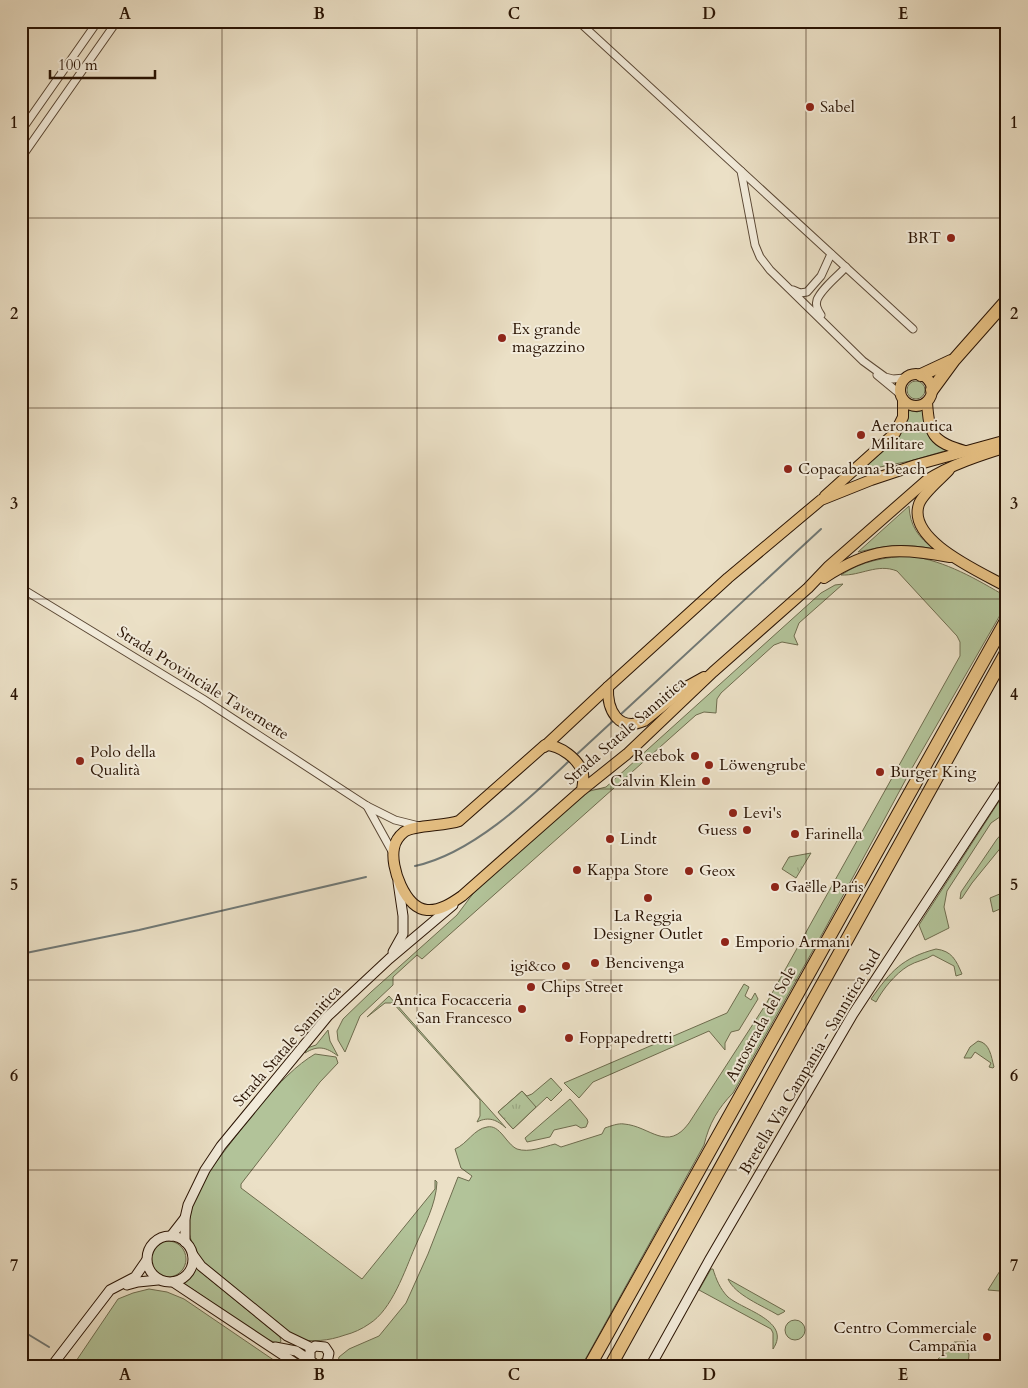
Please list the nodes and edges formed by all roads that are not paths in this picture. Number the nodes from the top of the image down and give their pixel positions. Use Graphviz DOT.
graph roads {
  1 [pos="98,21"];
  2 [pos="117,21"];
  3 [pos="578,21"];
  4 [pos="21,132"];
  5 [pos="21,158"];
  6 [pos="741,170"];
  7 [pos="831,254"];
  8 [pos="846,267"];
  9 [pos="790,288"];
  10 [pos="1007,300"];
  11 [pos="824,322"];
  12 [pos="912,329"];
  13 [pos="954,360"];
  14 [pos="869,365"];
  15 [pos="921,375"];
  16 [pos="905,378"];
  17 [pos="932,390"];
  18 [pos="901,397"];
  19 [pos="927,402"];
  20 [pos="1007,440"];
  21 [pos="1007,447"];
  22 [pos="966,451"];
  23 [pos="950,469"];
  24 [pos="821,500"];
  25 [pos="954,558"];
  26 [pos="1007,587"];
  27 [pos="21,588"];
  28 [pos="808,588"];
  29 [pos="1007,619"];
  30 [pos="1007,651"];
  31 [pos="713,672"];
  32 [pos="608,687"];
  33 [pos="543,747"];
  34 [pos="1007,779"];
  35 [pos="582,790"];
  36 [pos="367,806"];
  37 [pos="421,827"];
  38 [pos="393,853"];
  39 [pos="398,882"];
  40 [pos="462,896"];
  41 [pos="389,959"];
  42 [pos="185,1218"];
  43 [pos="171,1236"];
  44 [pos="185,1242"];
  45 [pos="192,1255"];
  46 [pos="146,1261"];
  47 [pos="158,1280"];
  48 [pos="173,1282"];
  49 [pos="110,1290"];
  50 [pos="268,1344"];
  51 [pos="312,1348"];
  52 [pos="310,1360"];
  53 [pos="330,1363"];
  54 [pos="318,1366"];
  55 [pos="50,1367"];
  56 [pos="301,1367"];
  57 [pos="589,1367"];
  58 [pos="610,1367"];
  59 [pos="650,1367"];
  1 -- 4 [label="street"];
  2 -- 5 [label="street"];
  3 -- 6 [label="street"];
  6 -- 7 [label="street"];
  6 -- 9 [label="street"];
  7 -- 8 [label="street"];
  7 -- 9 [label="street"];
  8 -- 11 [label="street"];
  8 -- 12 [label="street"];
  9 -- 11 [label="street"];
  10 -- 13 [label="highway"];
  11 -- 14 [label="street"];
  13 -- 15 [label="highway"];
  13 -- 17 [label="highway"];
  14 -- 16 [label="street"];
  14 -- 18 [label="street"];
  15 -- 16 [label="main road"];
  15 -- 17 [label="main road"];
  16 -- 18 [label="main road"];
  17 -- 19 [label="main road"];
  18 -- 19 [label="main road"];
  18 -- 24 [label="main road"];
  19 -- 22 [label="main road"];
  20 -- 22 [label="main road"];
  21 -- 23 [label="main road, Strada Statale Sannitica"];
  22 -- 24 [label="main road"];
  23 -- 25 [label="main road, Strada Statale Sannitica"];
  23 -- 28 [label="main road, Strada Statale Sannitica"];
  24 -- 32 [label="main road"];
  25 -- 26 [label="main road, Strada Statale Sannitica"];
  25 -- 28 [label="main road, Strada Statale Sannitica"];
  27 -- 36 [label="street, Strada Provinciale Tavernette"];
  28 -- 31 [label="main road, Strada Statale Sannitica"];
  29 -- 57 [label="highway, Autostrada del Sole"];
  30 -- 58 [label="highway, Autostrada del Sole"];
  31 -- 32 [label="main road"];
  31 -- 35 [label="main road, Strada Statale Sannitica"];
  32 -- 33 [label="main road"];
  33 -- 35 [label="main road"];
  33 -- 37 [label="main road"];
  34 -- 59 [label="street, Bretella Via Campania - Sannitica Sud"];
  35 -- 40 [label="main road, Strada Statale Sannitica"];
  36 -- 37 [label="street, Strada Provinciale Tavernette"];
  36 -- 38 [label="street, Strada Provinciale Tavernette"];
  37 -- 38 [label="main road"];
  38 -- 39 [label="main road, Strada Statale Sannitica"];
  39 -- 40 [label="main road, Strada Statale Sannitica"];
  39 -- 41 [label="street"];
  40 -- 41 [label="street, Strada Statale Sannitica"];
  41 -- 42 [label="street, Strada Statale Sannitica"];
  42 -- 43 [label="street, Strada Statale Sannitica"];
  42 -- 44 [label="street, Strada Statale Sannitica"];
  43 -- 44 [label="street"];
  43 -- 46 [label="street"];
  44 -- 45 [label="street"];
  45 -- 48 [label="street"];
  45 -- 51 [label="street"];
  46 -- 47 [label="street"];
  46 -- 49 [label="street"];
  47 -- 48 [label="street"];
  47 -- 49 [label="street"];
  48 -- 50 [label="street"];
  49 -- 55 [label="street"];
  50 -- 52 [label="street"];
  50 -- 56 [label="street"];
  51 -- 52 [label="street"];
  51 -- 53 [label="street"];
  52 -- 54 [label="street"];
  53 -- 54 [label="street"];
}
